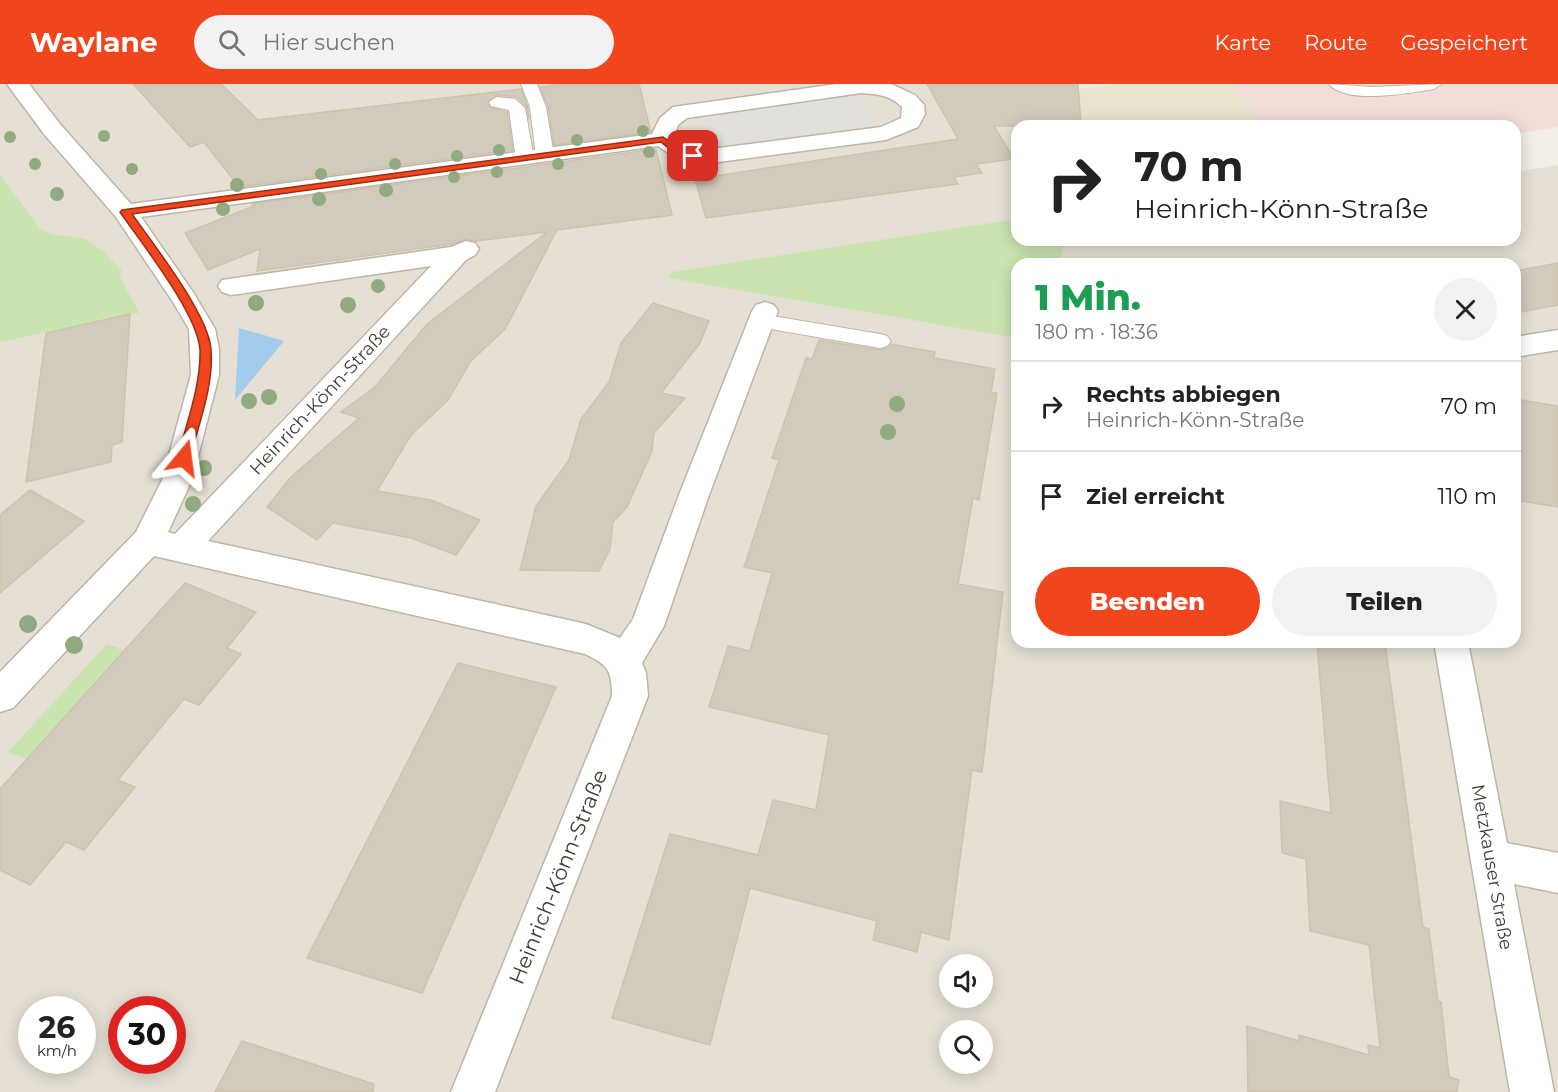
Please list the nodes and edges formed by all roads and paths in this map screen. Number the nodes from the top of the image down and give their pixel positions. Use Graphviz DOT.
graph roads {
  1 [pos="18,84"];
  2 [pos="529,84"];
  3 [pos="1337,84"];
  4 [pos="1434,84"];
  5 [pos="497,102"];
  6 [pos="663,139"];
  7 [pos="535,157"];
  8 [pos="125,212"];
  9 [pos="184,298"];
  10 [pos="763,316"];
  11 [pos="1558,340"];
  12 [pos="880,341"];
  13 [pos="1521,346"];
  14 [pos="148,541"];
  15 [pos="183,547"];
  16 [pos="1451,648"];
  17 [pos="624,661"];
  18 [pos="0,696"];
  19 [pos="1491,859"];
  20 [pos="1558,873"];
  21 [pos="473,1092"];
  22 [pos="1532,1092"];
  1 -- 8 [label="street"];
  2 -- 7 [label="lane"];
  3 -- 4 [label="lane"];
  5 -- 7 [label="lane"];
  6 -- 6 [label="street"];
  6 -- 7 [label="street"];
  7 -- 8 [label="street"];
  8 -- 9 [label="street"];
  9 -- 14 [label="street"];
  9 -- 15 [label="street, Heinrich-Könn-Straße"];
  10 -- 12 [label="lane"];
  10 -- 17 [label="street"];
  11 -- 13 [label="street"];
  14 -- 15 [label="street"];
  14 -- 18 [label="street"];
  15 -- 17 [label="street"];
  16 -- 19 [label="street, Metzkauser Straße"];
  17 -- 21 [label="street, Heinrich-Könn-Straße"];
  19 -- 20 [label="street"];
  19 -- 22 [label="street, Metzkauser Straße"];
}
